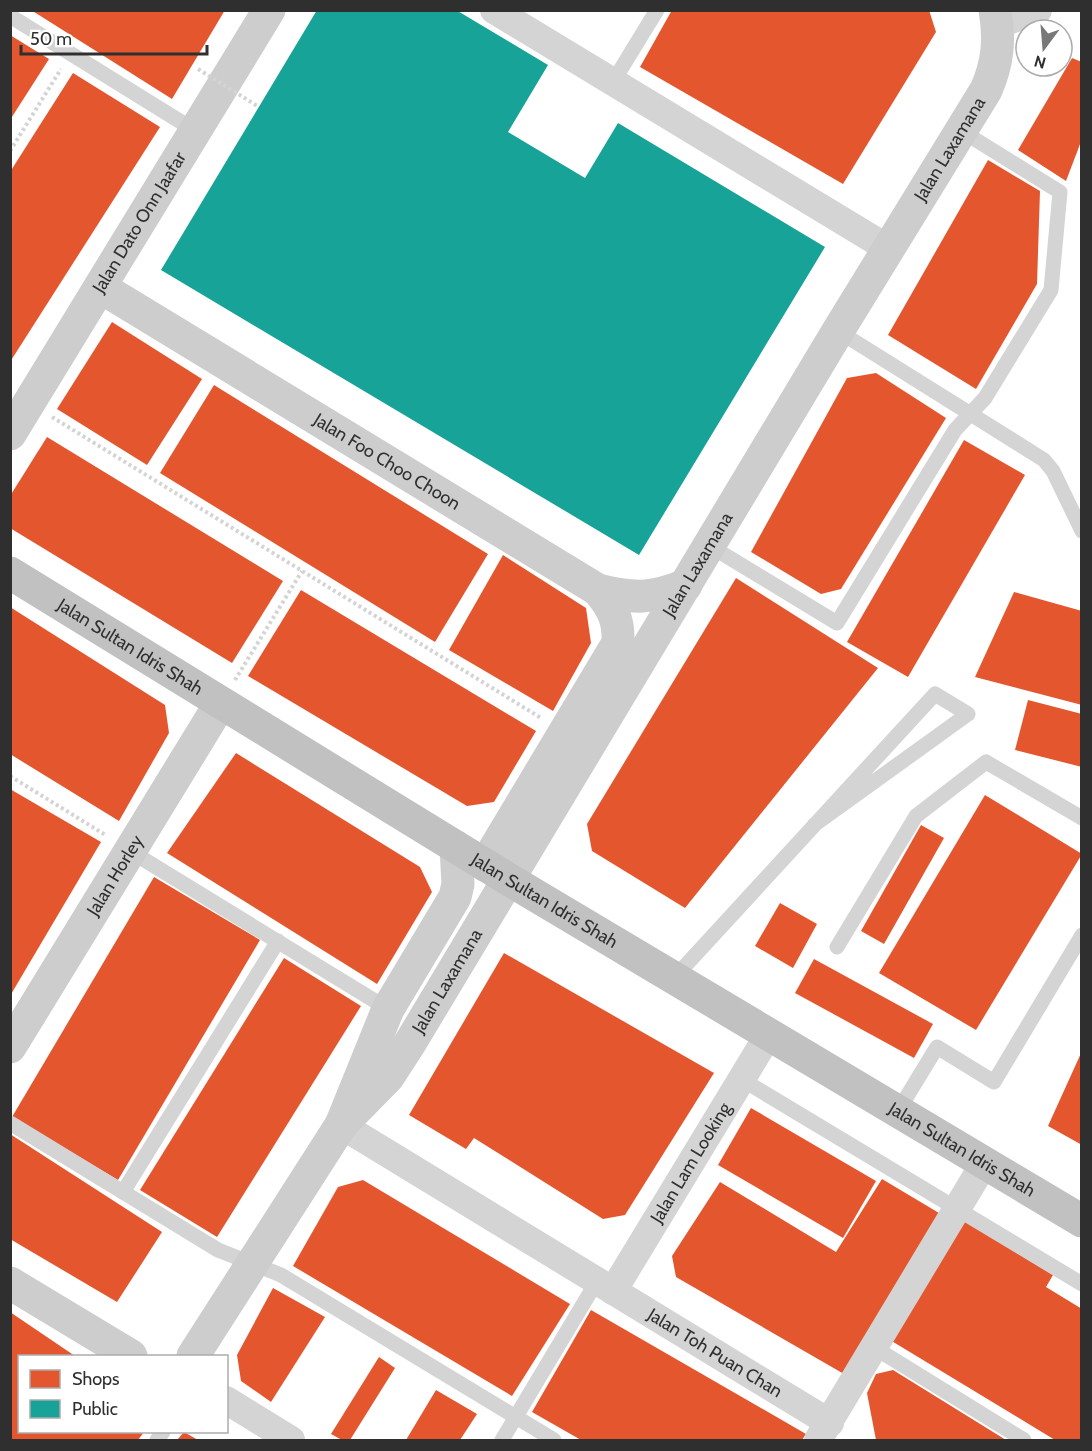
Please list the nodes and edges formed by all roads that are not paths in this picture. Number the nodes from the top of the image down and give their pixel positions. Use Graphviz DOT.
graph roads {
  1 [pos="269,10"];
  2 [pos="494,10"];
  3 [pos="657,10"];
  4 [pos="1038,10"];
  5 [pos="10,16"];
  6 [pos="996,18"];
  7 [pos="613,82"];
  8 [pos="194,130"];
  9 [pos="960,130"];
  10 [pos="889,249"];
  11 [pos="100,287"];
  12 [pos="838,331"];
  13 [pos="970,413"];
  14 [pos="10,434"];
  15 [pos="1082,531"];
  16 [pos="710,546"];
  17 [pos="10,573"];
  18 [pos="686,585"];
  19 [pos="598,590"];
  20 [pos="220,704"];
  21 [pos="1082,818"];
  22 [pos="814,825"];
  23 [pos="456,847"];
  24 [pos="130,851"];
  25 [pos="497,872"];
  26 [pos="1082,935"];
  27 [pos="278,941"];
  28 [pos="837,947"];
  29 [pos="674,978"];
  30 [pos="388,1009"];
  31 [pos="769,1034"];
  32 [pos="10,1047"];
  33 [pos="741,1079"];
  34 [pos="898,1111"];
  35 [pos="10,1123"];
  36 [pos="341,1125"];
  37 [pos="985,1162"];
  38 [pos="123,1192"];
  39 [pos="957,1208"];
  40 [pos="1082,1221"];
  41 [pos="254,1264"];
  42 [pos="10,1282"];
  43 [pos="1082,1284"];
  44 [pos="605,1286"];
  45 [pos="875,1348"];
  46 [pos="129,1355"];
  47 [pos="195,1355"];
  48 [pos="228,1401"];
  49 [pos="516,1417"];
  50 [pos="828,1435"];
  51 [pos="291,1440"];
  52 [pos="502,1440"];
  53 [pos="554,1440"];
  54 [pos="1024,1440"];
  1 -- 8 [label="street, Jalan Dato Onn Jaafar"];
  2 -- 7 [label="street"];
  3 -- 7 [label="lane"];
  4 -- 6 [label="street, Jalan Laxamana"];
  5 -- 8 [label="lane"];
  6 -- 9 [label="street, Jalan Laxamana"];
  7 -- 10 [label="street"];
  8 -- 11 [label="street, Jalan Dato Onn Jaafar"];
  9 -- 10 [label="street, Jalan Laxamana"];
  9 -- 13 [label="lane"];
  10 -- 12 [label="street, Jalan Laxamana"];
  11 -- 14 [label="street, Jalan Dato Onn Jaafar"];
  11 -- 19 [label="street, Jalan Foo Choo Choon"];
  12 -- 13 [label="lane"];
  12 -- 16 [label="street, Jalan Laxamana"];
  13 -- 15 [label="lane"];
  13 -- 16 [label="lane"];
  16 -- 18 [label="street, Jalan Laxamana"];
  17 -- 20 [label="highway, Jalan Sultan Idris Shah"];
  18 -- 19 [label="street, Jalan Foo Choo Choon"];
  18 -- 25 [label="street, Jalan Laxamana"];
  19 -- 25 [label="street"];
  20 -- 23 [label="highway, Jalan Sultan Idris Shah"];
  20 -- 24 [label="street, Jalan Horley"];
  21 -- 28 [label="lane"];
  22 -- 22 [label="lane"];
  22 -- 29 [label="lane"];
  23 -- 25 [label="highway, Jalan Sultan Idris Shah"];
  23 -- 30 [label="street, Jalan Laxamana"];
  24 -- 27 [label="lane"];
  24 -- 32 [label="street, Jalan Horley"];
  25 -- 29 [label="highway, Jalan Sultan Idris Shah"];
  25 -- 36 [label="street, Jalan Laxamana"];
  26 -- 34 [label="lane"];
  27 -- 30 [label="lane"];
  27 -- 38 [label="lane"];
  29 -- 31 [label="highway, Jalan Sultan Idris Shah"];
  30 -- 36 [label="street, Jalan Laxamana"];
  31 -- 33 [label="street, Jalan Lam Looking"];
  31 -- 34 [label="highway, Jalan Sultan Idris Shah"];
  33 -- 39 [label="lane"];
  33 -- 44 [label="street, Jalan Lam Looking"];
  34 -- 37 [label="highway, Jalan Sultan Idris Shah"];
  35 -- 38 [label="lane"];
  36 -- 41 [label="street, Jalan Laxamana"];
  36 -- 44 [label="street, Jalan Toh Puan Chan"];
  37 -- 39 [label="street, Jalan Toh Puan Chan"];
  37 -- 40 [label="highway, Jalan Sultan Idris Shah"];
  38 -- 41 [label="lane"];
  39 -- 43 [label="lane"];
  39 -- 45 [label="street, Jalan Toh Puan Chan"];
  41 -- 47 [label="street, Jalan Laxamana"];
  41 -- 49 [label="lane"];
  42 -- 46 [label="street"];
  44 -- 49 [label="lane"];
  44 -- 50 [label="street, Jalan Toh Puan Chan"];
  45 -- 50 [label="street, Jalan Toh Puan Chan"];
  45 -- 54 [label="lane"];
  48 -- 51 [label="street"];
  49 -- 52 [label="lane"];
  49 -- 53 [label="lane"];
}
